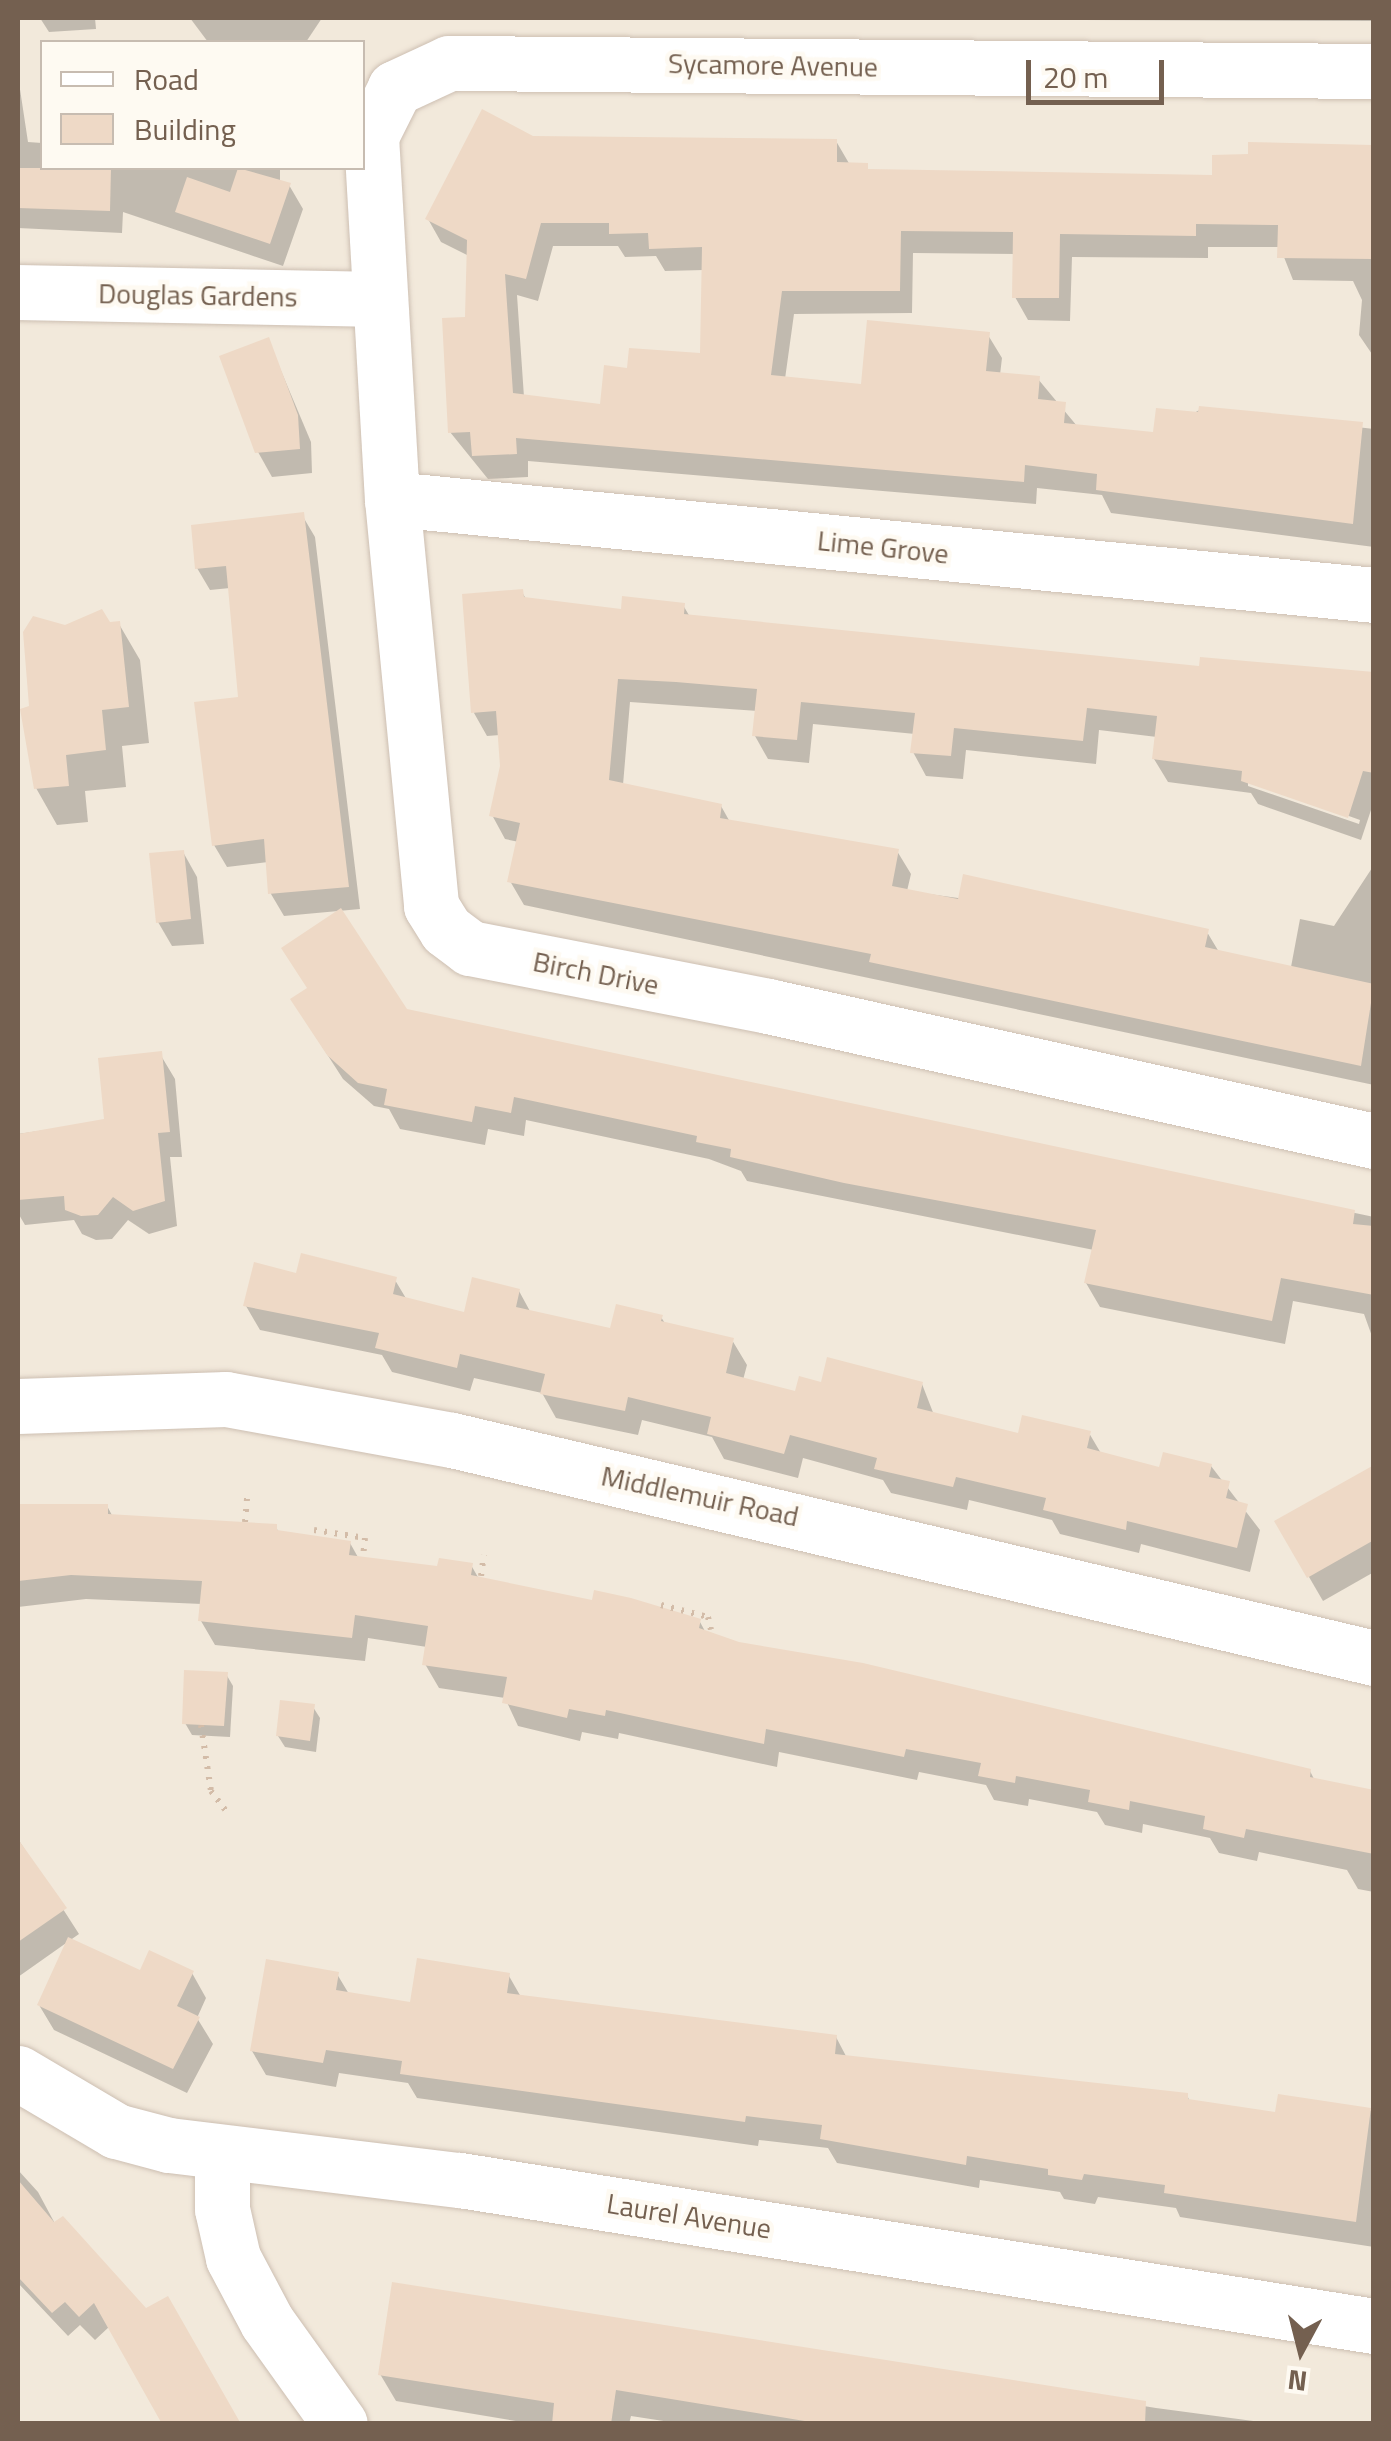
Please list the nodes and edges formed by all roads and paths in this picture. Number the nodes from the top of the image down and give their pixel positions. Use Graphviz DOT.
graph roads {
  1 [pos="1374,71"];
  2 [pos="18,292"];
  3 [pos="379,299"];
  4 [pos="392,498"];
  5 [pos="1374,595"];
  6 [pos="1374,1141"];
  7 [pos="18,1406"];
  8 [pos="247,1497"];
  9 [pos="245,1522"];
  10 [pos="314,1530"];
  11 [pos="484,1555"];
  12 [pos="363,1557"];
  13 [pos="480,1576"];
  14 [pos="662,1604"];
  15 [pos="711,1630"];
  16 [pos="1374,1658"];
  17 [pos="201,1725"];
  18 [pos="230,1816"];
  19 [pos="18,2074"];
  20 [pos="222,2153"];
  21 [pos="1374,2326"];
  22 [pos="340,2424"];
  1 -- 3 [label="street, Sycamore Avenue"];
  2 -- 3 [label="street, Douglas Gardens"];
  3 -- 4 [label="street, Birch Drive"];
  4 -- 5 [label="street, Lime Grove"];
  4 -- 6 [label="street, Birch Drive"];
  7 -- 16 [label="street, Middlemuir Road"];
  8 -- 9 [label="path"];
  10 -- 12 [label="path"];
  11 -- 13 [label="path"];
  14 -- 15 [label="path"];
  17 -- 18 [label="path"];
  19 -- 20 [label="street, Laurel Avenue"];
  20 -- 21 [label="street, Laurel Avenue"];
  20 -- 22 [label="street"];
}
